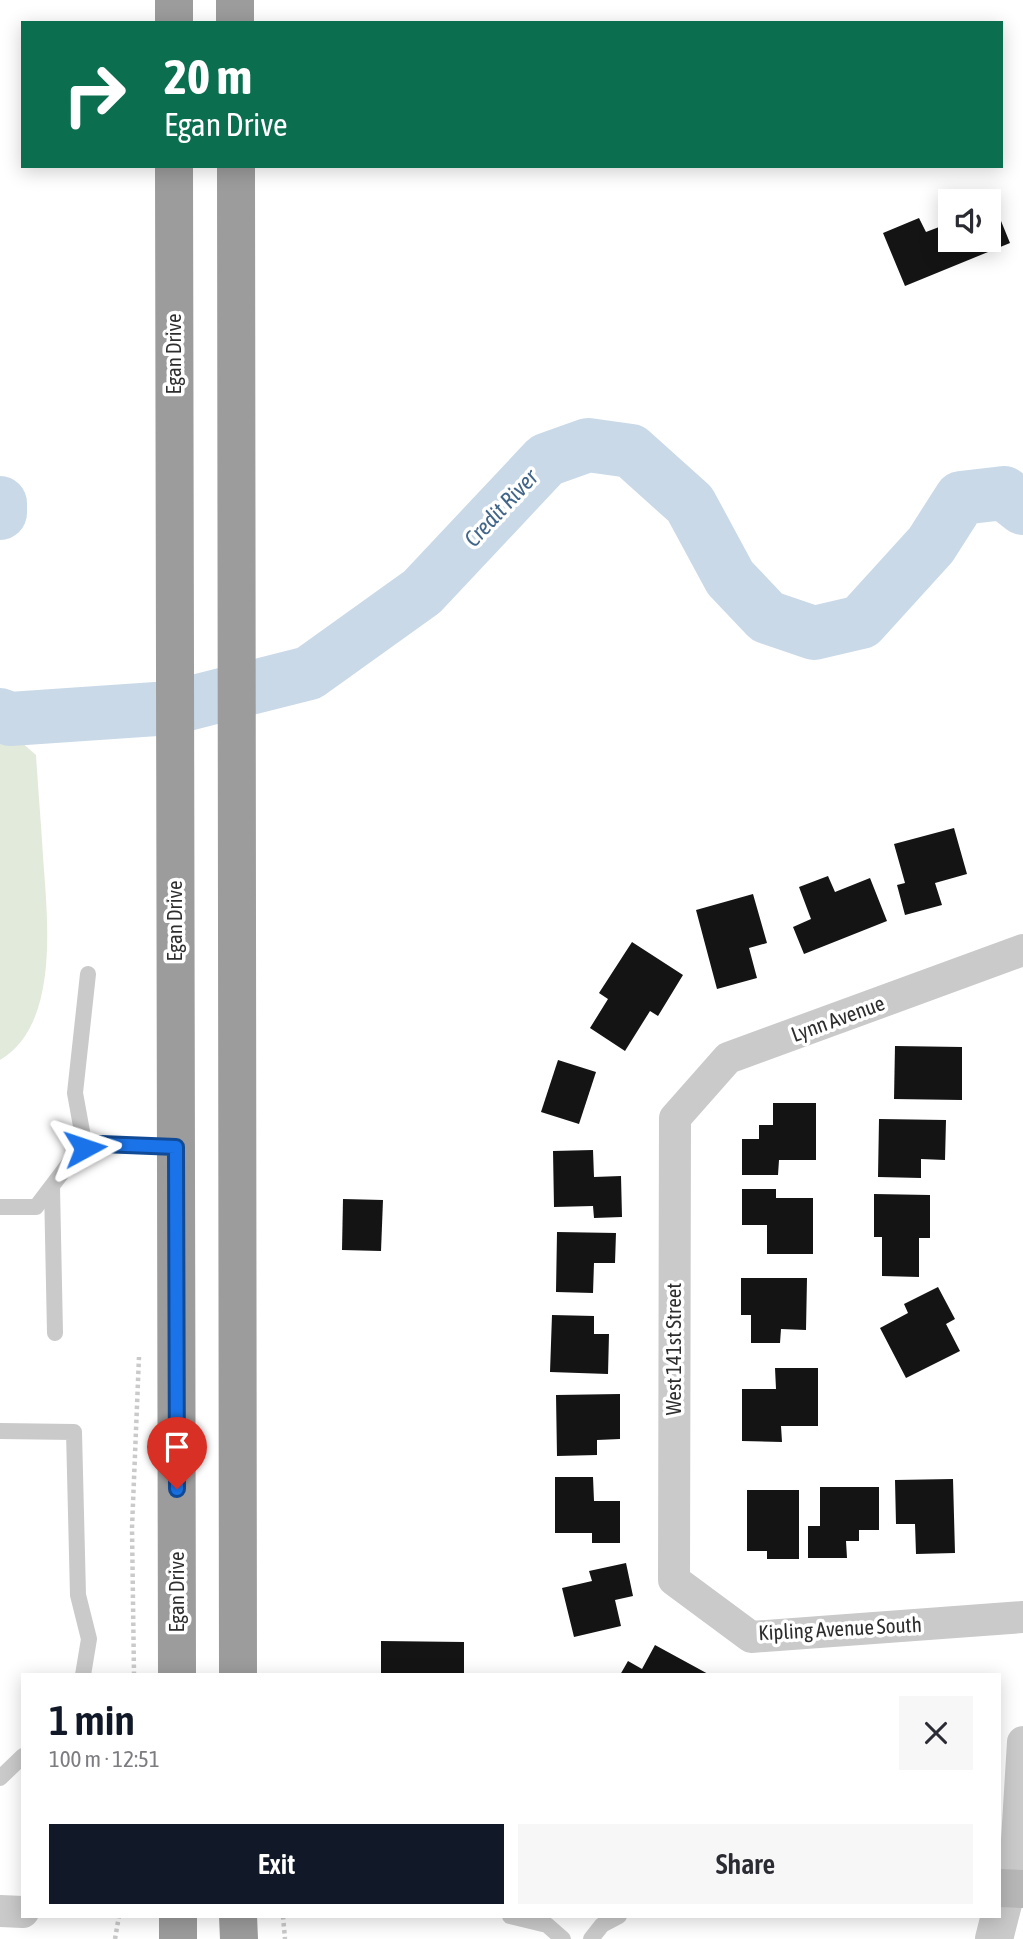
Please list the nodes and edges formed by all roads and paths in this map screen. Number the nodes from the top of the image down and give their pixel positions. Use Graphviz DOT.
graph roads {
  1 [pos="174,0"];
  2 [pos="235,0"];
  3 [pos="174,21"];
  4 [pos="235,21"];
  5 [pos="174,168"];
  6 [pos="236,168"];
  7 [pos="1023,950"];
  8 [pos="88,974"];
  9 [pos="674,1118"];
  10 [pos="176,1147"];
  11 [pos="85,1148"];
  12 [pos="52,1187"];
  13 [pos="0,1207"];
  14 [pos="55,1334"];
  15 [pos="0,1431"];
  16 [pos="674,1580"];
  17 [pos="1023,1617"];
  18 [pos="83,1673"];
  19 [pos="177,1673"];
  20 [pos="238,1673"];
  21 [pos="1023,1742"];
  22 [pos="21,1758"];
  23 [pos="0,1778"];
  24 [pos="1010,1888"];
  25 [pos="0,1911"];
  26 [pos="21,1912"];
  27 [pos="119,1918"];
  28 [pos="178,1918"];
  29 [pos="238,1918"];
  30 [pos="283,1918"];
  31 [pos="518,1918"];
  32 [pos="615,1918"];
  33 [pos="115,1939"];
  34 [pos="178,1939"];
  35 [pos="239,1939"];
  36 [pos="285,1939"];
  37 [pos="563,1939"];
  38 [pos="591,1939"];
  39 [pos="995,1939"];
  1 -- 3 [label="highway"];
  2 -- 4 [label="highway"];
  5 -- 10 [label="highway, Egan Drive"];
  6 -- 20 [label="highway"];
  7 -- 9 [label="street, Lynn Avenue"];
  8 -- 11 [label="lane"];
  9 -- 16 [label="street, West 141st Street"];
  10 -- 11 [label="lane"];
  10 -- 19 [label="highway, Egan Drive"];
  11 -- 12 [label="lane"];
  12 -- 13 [label="lane"];
  12 -- 14 [label="lane"];
  15 -- 18 [label="lane"];
  16 -- 17 [label="street, Kipling Avenue South"];
  21 -- 24 [label="street"];
  22 -- 23 [label="lane"];
  24 -- 39 [label="street"];
  25 -- 26 [label="street"];
  27 -- 33 [label="path"];
  28 -- 34 [label="highway"];
  29 -- 35 [label="highway"];
  30 -- 36 [label="path"];
  31 -- 37 [label="lane"];
  32 -- 38 [label="lane"];
}
